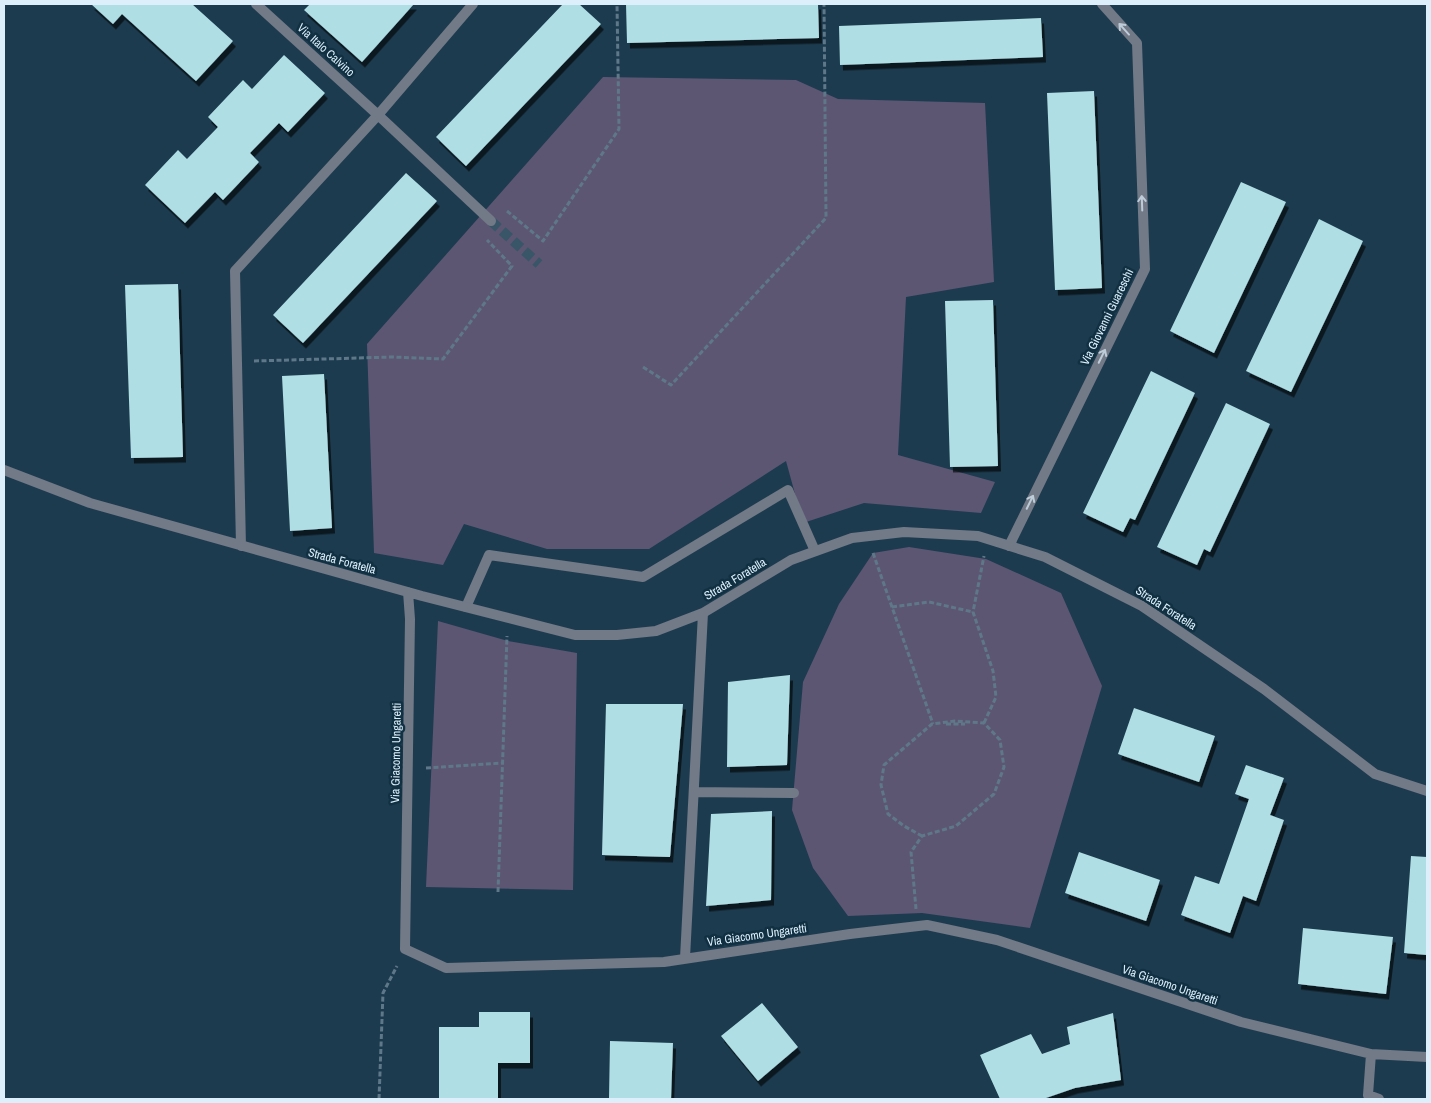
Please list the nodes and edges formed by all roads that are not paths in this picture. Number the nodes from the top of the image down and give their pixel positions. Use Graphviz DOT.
graph roads {
  1 [pos="256,4"];
  2 [pos="473,4"];
  3 [pos="1102,4"];
  4 [pos="378,115"];
  5 [pos="491,222"];
  6 [pos="4,470"];
  7 [pos="241,546"];
  8 [pos="1009,546"];
  9 [pos="815,551"];
  10 [pos="408,592"];
  11 [pos="466,607"];
  12 [pos="703,613"];
  13 [pos="1427,791"];
  14 [pos="694,792"];
  15 [pos="794,793"];
  16 [pos="685,958"];
  17 [pos="1371,1054"];
  18 [pos="1427,1057"];
  19 [pos="1379,1099"];
  1 -- 4 [label="street, Via Italo Calvino"];
  2 -- 4 [label="street"];
  8 -- 3 [label="street, Via Giovanni Guareschi, one-way"];
  4 -- 5 [label="street, Via Italo Calvino"];
  4 -- 7 [label="street"];
  6 -- 7 [label="street, Strada Foratella"];
  7 -- 10 [label="street, Strada Foratella"];
  8 -- 9 [label="street, Strada Foratella"];
  8 -- 13 [label="street, Strada Foratella"];
  9 -- 11 [label="street"];
  9 -- 12 [label="street, Strada Foratella"];
  10 -- 11 [label="street, Strada Foratella"];
  10 -- 16 [label="street, Via Giacomo Ungaretti"];
  11 -- 12 [label="street, Strada Foratella"];
  12 -- 14 [label="street"];
  14 -- 15 [label="street"];
  14 -- 16 [label="street"];
  16 -- 17 [label="street, Via Giacomo Ungaretti"];
  17 -- 18 [label="street, Via Giacomo Ungaretti"];
  17 -- 19 [label="street"];
}
